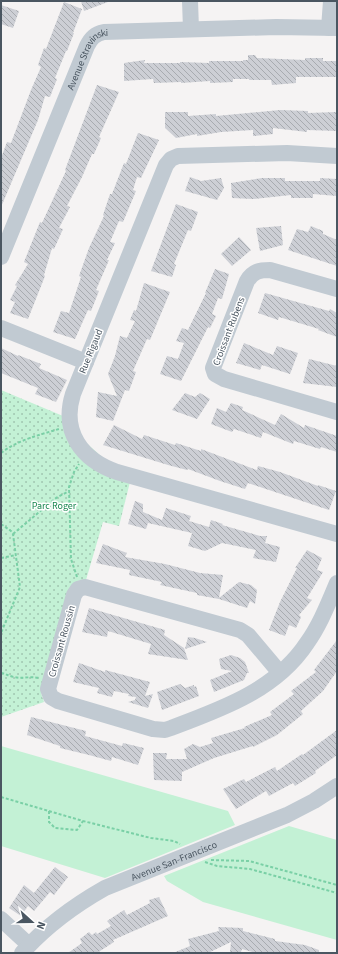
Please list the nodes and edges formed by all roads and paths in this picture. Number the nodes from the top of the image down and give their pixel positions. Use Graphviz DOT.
graph roads {
  1 [pos="190,1"];
  2 [pos="331,1"];
  3 [pos="333,28"];
  4 [pos="191,29"];
  5 [pos="337,156"];
  6 [pos="1,257"];
  7 [pos="337,289"];
  8 [pos="1,328"];
  9 [pos="86,362"];
  10 [pos="337,412"];
  11 [pos="65,427"];
  12 [pos="1,453"];
  13 [pos="82,460"];
  14 [pos="69,491"];
  15 [pos="1,524"];
  16 [pos="13,534"];
  17 [pos="337,534"];
  18 [pos="16,555"];
  19 [pos="1,558"];
  20 [pos="78,580"];
  21 [pos="337,583"];
  22 [pos="1,632"];
  23 [pos="1,673"];
  24 [pos="280,673"];
  25 [pos="49,682"];
  26 [pos="337,786"];
  27 [pos="1,797"];
  28 [pos="49,811"];
  29 [pos="83,821"];
  30 [pos="183,846"];
  31 [pos="337,886"];
  32 [pos="337,893"];
  33 [pos="1,919"];
  34 [pos="25,949"];
  1 -- 4 [label="street"];
  2 -- 3 [label="street"];
  3 -- 4 [label="street, Avenue Stravinski"];
  4 -- 6 [label="street, Avenue Stravinski"];
  5 -- 9 [label="street, Rue Rigaud"];
  7 -- 10 [label="street, Croissant Rubens"];
  8 -- 9 [label="street"];
  9 -- 17 [label="street, Rue Rigaud"];
  11 -- 12 [label="path"];
  13 -- 14 [label="path"];
  14 -- 16 [label="path"];
  14 -- 20 [label="path"];
  15 -- 16 [label="path"];
  16 -- 18 [label="path"];
  18 -- 19 [label="path"];
  18 -- 22 [label="path"];
  21 -- 24 [label="street, Croissant Roussin"];
  23 -- 25 [label="path"];
  24 -- 25 [label="street, Croissant Roussin"];
  24 -- 25 [label="street, Croissant Roussin"];
  26 -- 34 [label="street, Avenue San-Francisco"];
  27 -- 28 [label="path"];
  28 -- 29 [label="path"];
  28 -- 29 [label="path"];
  29 -- 30 [label="path"];
  31 -- 32 [label="path"];
  33 -- 34 [label="street"];
}
